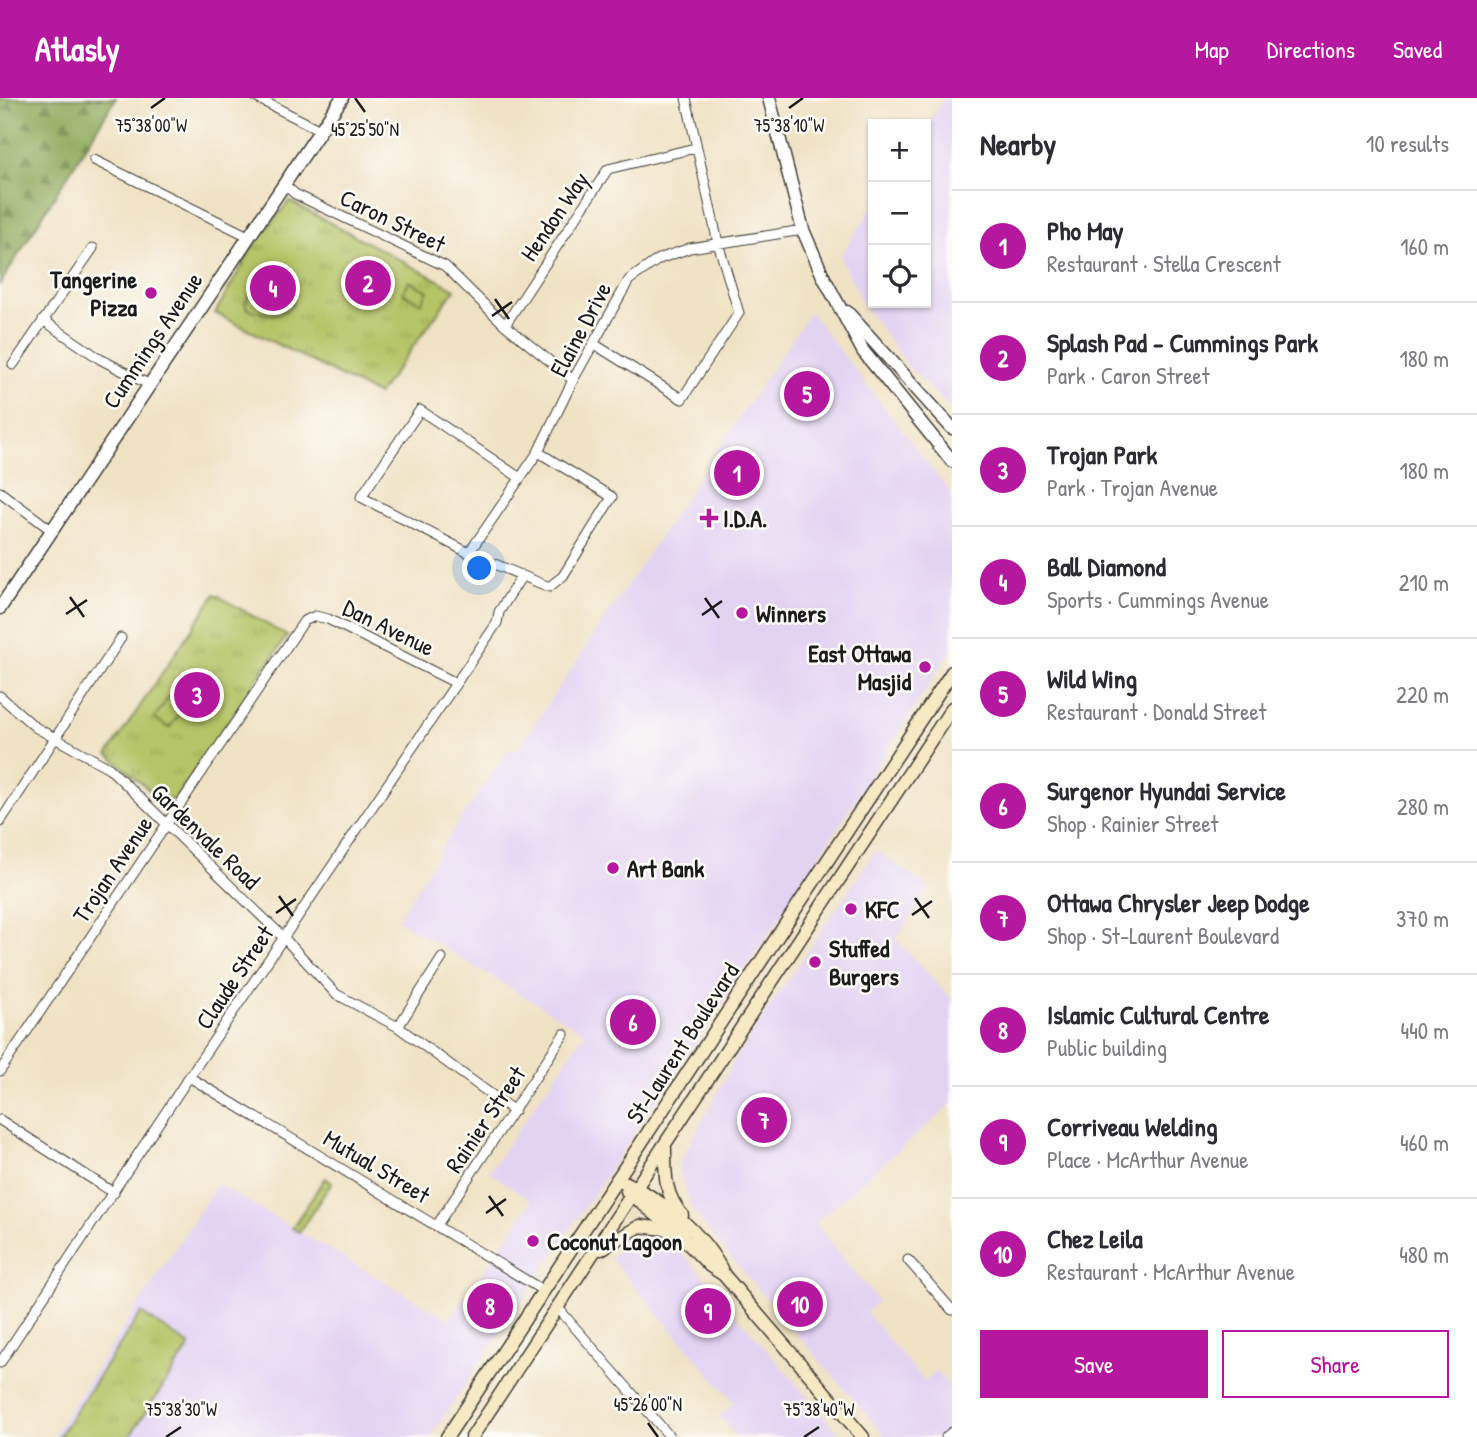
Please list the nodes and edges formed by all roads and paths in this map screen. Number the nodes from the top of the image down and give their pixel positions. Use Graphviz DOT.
graph roads {
  1 [pos="257,98"];
  2 [pos="342,98"];
  3 [pos="688,98"];
  4 [pos="769,98"];
  5 [pos="320,130"];
  6 [pos="695,148"];
  7 [pos="94,160"];
  8 [pos="285,185"];
  9 [pos="803,230"];
  10 [pos="248,236"];
  11 [pos="718,243"];
  12 [pos="93,248"];
  13 [pos="837,301"];
  14 [pos="43,320"];
  15 [pos="505,325"];
  16 [pos="594,344"];
  17 [pos="13,365"];
  18 [pos="573,380"];
  19 [pos="148,384"];
  20 [pos="952,428"];
  21 [pos="538,452"];
  22 [pos="952,461"];
  23 [pos="520,478"];
  24 [pos="0,492"];
  25 [pos="50,529"];
  26 [pos="469,553"];
  27 [pos="521,577"];
  28 [pos="0,608"];
  29 [pos="304,621"];
  30 [pos="121,638"];
  31 [pos="952,672"];
  32 [pos="456,683"];
  33 [pos="0,696"];
  34 [pos="952,708"];
  35 [pos="57,739"];
  36 [pos="0,822"];
  37 [pos="166,822"];
  38 [pos="284,938"];
  39 [pos="442,958"];
  40 [pos="398,1027"];
  41 [pos="564,1034"];
  42 [pos="0,1070"];
  43 [pos="189,1077"];
  44 [pos="514,1111"];
  45 [pos="0,1120"];
  46 [pos="665,1146"];
  47 [pos="617,1179"];
  48 [pos="634,1191"];
  49 [pos="114,1193"];
  50 [pos="437,1225"];
  51 [pos="676,1231"];
  52 [pos="697,1236"];
  53 [pos="595,1253"];
  54 [pos="908,1260"];
  55 [pos="724,1275"];
  56 [pos="544,1291"];
  57 [pos="558,1308"];
  58 [pos="952,1310"];
  59 [pos="0,1363"];
  60 [pos="458,1419"];
  61 [pos="952,1432"];
  62 [pos="475,1436"];
  63 [pos="447,1437"];
  64 [pos="670,1437"];
  65 [pos="863,1437"];
  66 [pos="946,1437"];
  1 -- 5 [label="street"];
  2 -- 5 [label="street, Cummings Avenue"];
  3 -- 6 [label="street"];
  4 -- 9 [label="street"];
  5 -- 8 [label="street, Cummings Avenue"];
  6 -- 11 [label="street"];
  6 -- 15 [label="street, Hendon Way"];
  7 -- 10 [label="street"];
  8 -- 10 [label="street, Cummings Avenue"];
  8 -- 15 [label="street, Caron Street"];
  9 -- 11 [label="street, Elaine Drive"];
  9 -- 13 [label="street"];
  10 -- 19 [label="street, Cummings Avenue"];
  11 -- 16 [label="street, Elaine Drive"];
  11 -- 16 [label="street"];
  12 -- 14 [label="street"];
  13 -- 20 [label="street"];
  13 -- 22 [label="street"];
  14 -- 17 [label="street"];
  14 -- 19 [label="street"];
  15 -- 18 [label="street, Caron Street"];
  16 -- 18 [label="street, Elaine Drive"];
  18 -- 21 [label="street, Elaine Drive"];
  19 -- 25 [label="street, Cummings Avenue"];
  21 -- 23 [label="street, Elaine Drive"];
  21 -- 27 [label="street"];
  23 -- 26 [label="street, Elaine Drive"];
  23 -- 26 [label="street"];
  24 -- 25 [label="street"];
  25 -- 28 [label="street, Cummings Avenue"];
  26 -- 27 [label="street"];
  27 -- 32 [label="street, Claude Street"];
  29 -- 32 [label="street, Dan Avenue"];
  29 -- 37 [label="street, Trojan Avenue"];
  30 -- 35 [label="street"];
  31 -- 47 [label="main road, St-Laurent Boulevard"];
  32 -- 38 [label="street, Claude Street"];
  33 -- 35 [label="street, Gardenvale Road"];
  34 -- 46 [label="main road, St-Laurent Boulevard"];
  35 -- 36 [label="street"];
  35 -- 37 [label="street, Gardenvale Road"];
  37 -- 38 [label="street, Gardenvale Road"];
  37 -- 42 [label="street, Trojan Avenue"];
  38 -- 40 [label="street, Gardenvale Road"];
  38 -- 43 [label="street, Claude Street"];
  39 -- 40 [label="street"];
  40 -- 44 [label="street, Gardenvale Road"];
  41 -- 44 [label="street, Rainier Street"];
  43 -- 49 [label="street, Claude Street"];
  43 -- 50 [label="street, Mutual Street"];
  44 -- 50 [label="street, Rainier Street"];
  45 -- 49 [label="street"];
  46 -- 48 [label="main road, St-Laurent Boulevard"];
  46 -- 52 [label="main road"];
  47 -- 48 [label="main road"];
  47 -- 56 [label="main road, St-Laurent Boulevard"];
  48 -- 51 [label="main road"];
  48 -- 52 [label="main road"];
  48 -- 53 [label="main road, St-Laurent Boulevard"];
  49 -- 59 [label="street, Claude Street"];
  50 -- 56 [label="street, Mutual Street"];
  51 -- 53 [label="main road"];
  51 -- 55 [label="main road"];
  52 -- 55 [label="main road"];
  53 -- 57 [label="main road, St-Laurent Boulevard"];
  54 -- 58 [label="street"];
  55 -- 65 [label="main road"];
  56 -- 60 [label="main road, St-Laurent Boulevard"];
  57 -- 62 [label="main road, St-Laurent Boulevard"];
  57 -- 64 [label="street"];
  60 -- 62 [label="street"];
  60 -- 63 [label="main road, St-Laurent Boulevard"];
  61 -- 66 [label="street"];
}
